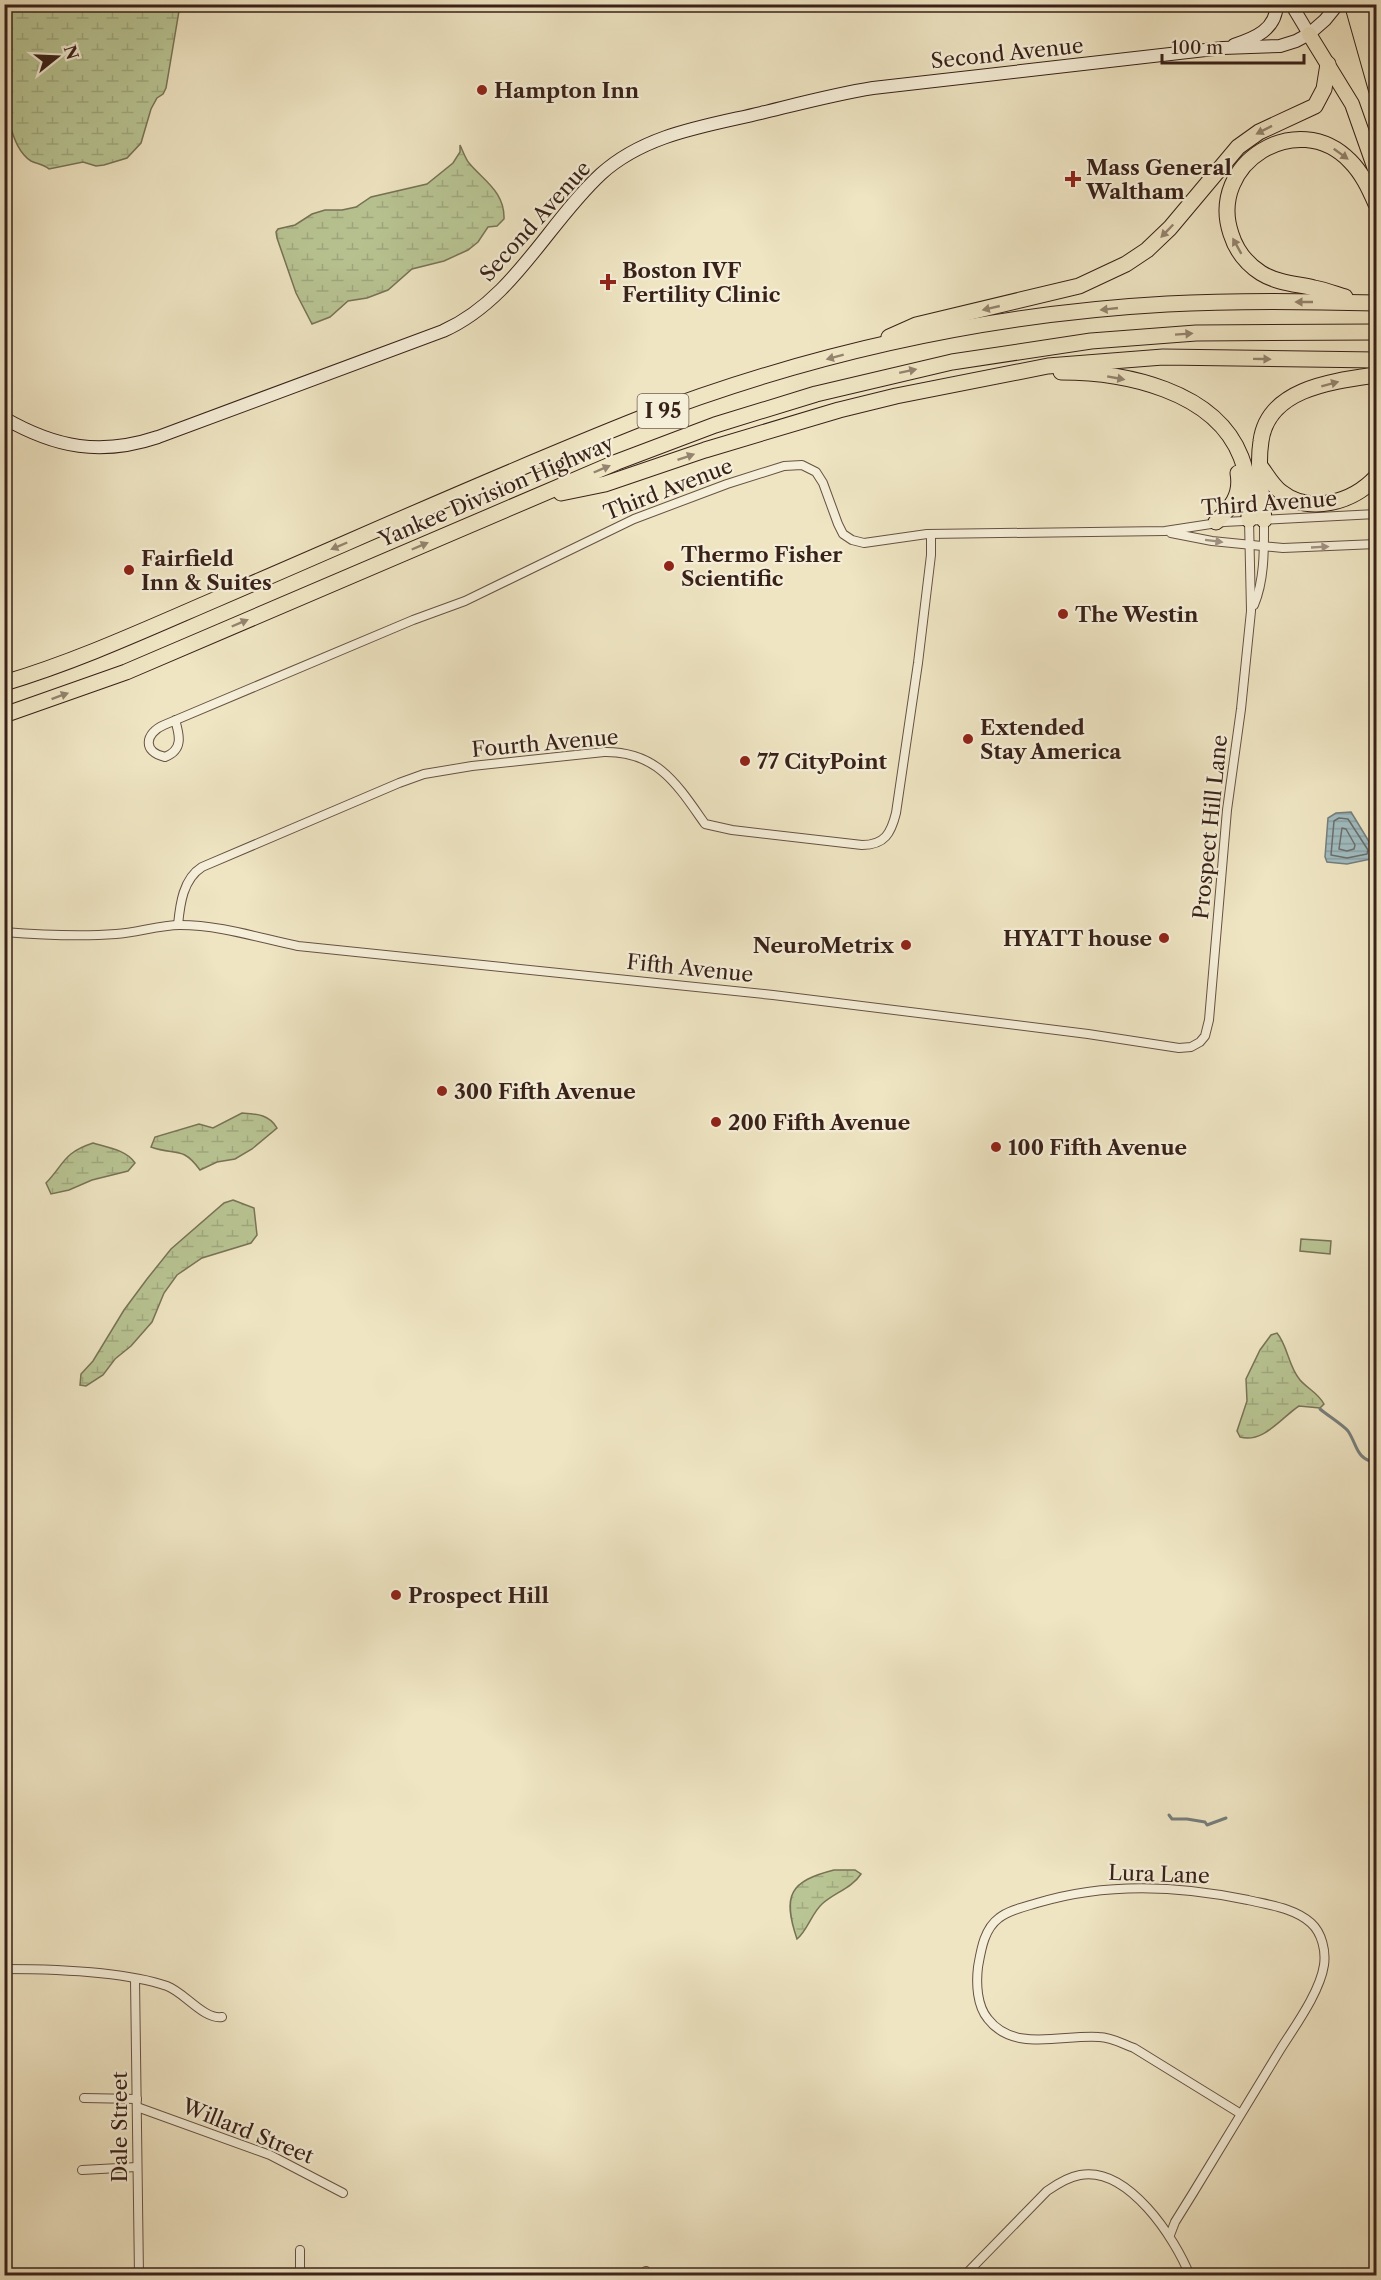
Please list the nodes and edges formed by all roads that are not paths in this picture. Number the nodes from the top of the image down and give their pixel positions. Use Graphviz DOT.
graph roads {
  1 [pos="1277,4"];
  2 [pos="1291,4"];
  3 [pos="1338,4"];
  4 [pos="1352,4"];
  5 [pos="1359,4"];
  6 [pos="1309,34"];
  7 [pos="1223,48"];
  8 [pos="1377,56"];
  9 [pos="1328,64"];
  10 [pos="1377,90"];
  11 [pos="1377,172"];
  12 [pos="1377,204"];
  13 [pos="1370,303"];
  14 [pos="1377,332"];
  15 [pos="858,351"];
  16 [pos="1377,360"];
  17 [pos="1016,373"];
  18 [pos="1377,375"];
  19 [pos="1201,408"];
  20 [pos="4,418"];
  21 [pos="1260,466"];
  22 [pos="1377,477"];
  23 [pos="529,500"];
  24 [pos="1377,514"];
  25 [pos="1257,520"];
  26 [pos="1216,522"];
  27 [pos="1165,531"];
  28 [pos="931,534"];
  29 [pos="1251,544"];
  30 [pos="1377,544"];
  31 [pos="1264,546"];
  32 [pos="1251,611"];
  33 [pos="4,683"];
  34 [pos="4,715"];
  35 [pos="175,720"];
  36 [pos="178,925"];
  37 [pos="4,932"];
  38 [pos="1198,1044"];
  39 [pos="4,1969"];
  40 [pos="135,1979"];
  41 [pos="222,2017"];
  42 [pos="84,2098"];
  43 [pos="137,2103"];
  44 [pos="1241,2114"];
  45 [pos="137,2167"];
  46 [pos="82,2170"];
  47 [pos="343,2193"];
  48 [pos="1170,2235"];
  49 [pos="300,2250"];
  50 [pos="139,2276"];
  51 [pos="300,2276"];
  52 [pos="964,2276"];
  53 [pos="1190,2276"];
  1 -- 7 [label="street, Second Avenue"];
  2 -- 6 [label="street"];
  3 -- 6 [label="street, Second Avenue"];
  4 -- 10 [label="main road"];
  5 -- 8 [label="highway"];
  6 -- 7 [label="street, Second Avenue"];
  6 -- 9 [label="main road"];
  7 -- 20 [label="street, Second Avenue"];
  9 -- 11 [label="main road"];
  9 -- 15 [label="highway, one-way"];
  13 -- 12 [label="highway, one-way"];
  13 -- 15 [label="highway, Yankee Division Highway / I 95, one-way"];
  23 -- 14 [label="highway, Yankee Division Highway / I 95, one-way"];
  15 -- 33 [label="highway, Yankee Division Highway / I 95, one-way"];
  17 -- 16 [label="highway, one-way"];
  17 -- 19 [label="highway, one-way"];
  23 -- 17 [label="highway, one-way"];
  21 -- 18 [label="highway, one-way"];
  19 -- 25 [label="highway"];
  19 -- 26 [label="highway"];
  21 -- 22 [label="highway"];
  21 -- 25 [label="highway"];
  34 -- 23 [label="highway, Yankee Division Highway / I 95, one-way"];
  24 -- 25 [label="street, Third Avenue"];
  25 -- 26 [label="street, Third Avenue"];
  25 -- 29 [label="street, Prospect Hill Lane"];
  25 -- 31 [label="street, Prospect Hill Lane"];
  26 -- 27 [label="street, Third Avenue"];
  27 -- 28 [label="street, Third Avenue"];
  27 -- 29 [label="street, Third Avenue, one-way"];
  28 -- 35 [label="street, Third Avenue"];
  28 -- 36 [label="street, Fourth Avenue"];
  29 -- 31 [label="street, Third Avenue"];
  29 -- 32 [label="street, Prospect Hill Lane"];
  31 -- 30 [label="street, Third Avenue, one-way"];
  31 -- 32 [label="street, Prospect Hill Lane"];
  32 -- 38 [label="street, Prospect Hill Lane"];
  35 -- 35 [label="street, Third Avenue"];
  36 -- 37 [label="street, Fifth Avenue"];
  36 -- 38 [label="street, Fifth Avenue"];
  39 -- 40 [label="street"];
  40 -- 41 [label="street"];
  40 -- 43 [label="street, Dale Street"];
  42 -- 43 [label="street, Willard Street"];
  43 -- 45 [label="street, Dale Street"];
  43 -- 47 [label="street, Willard Street"];
  44 -- 44 [label="street, Lura Lane"];
  44 -- 48 [label="street, Lura Lane"];
  45 -- 46 [label="street"];
  45 -- 50 [label="street, Dale Street"];
  48 -- 52 [label="street"];
  48 -- 53 [label="street"];
  49 -- 51 [label="street"];
}
